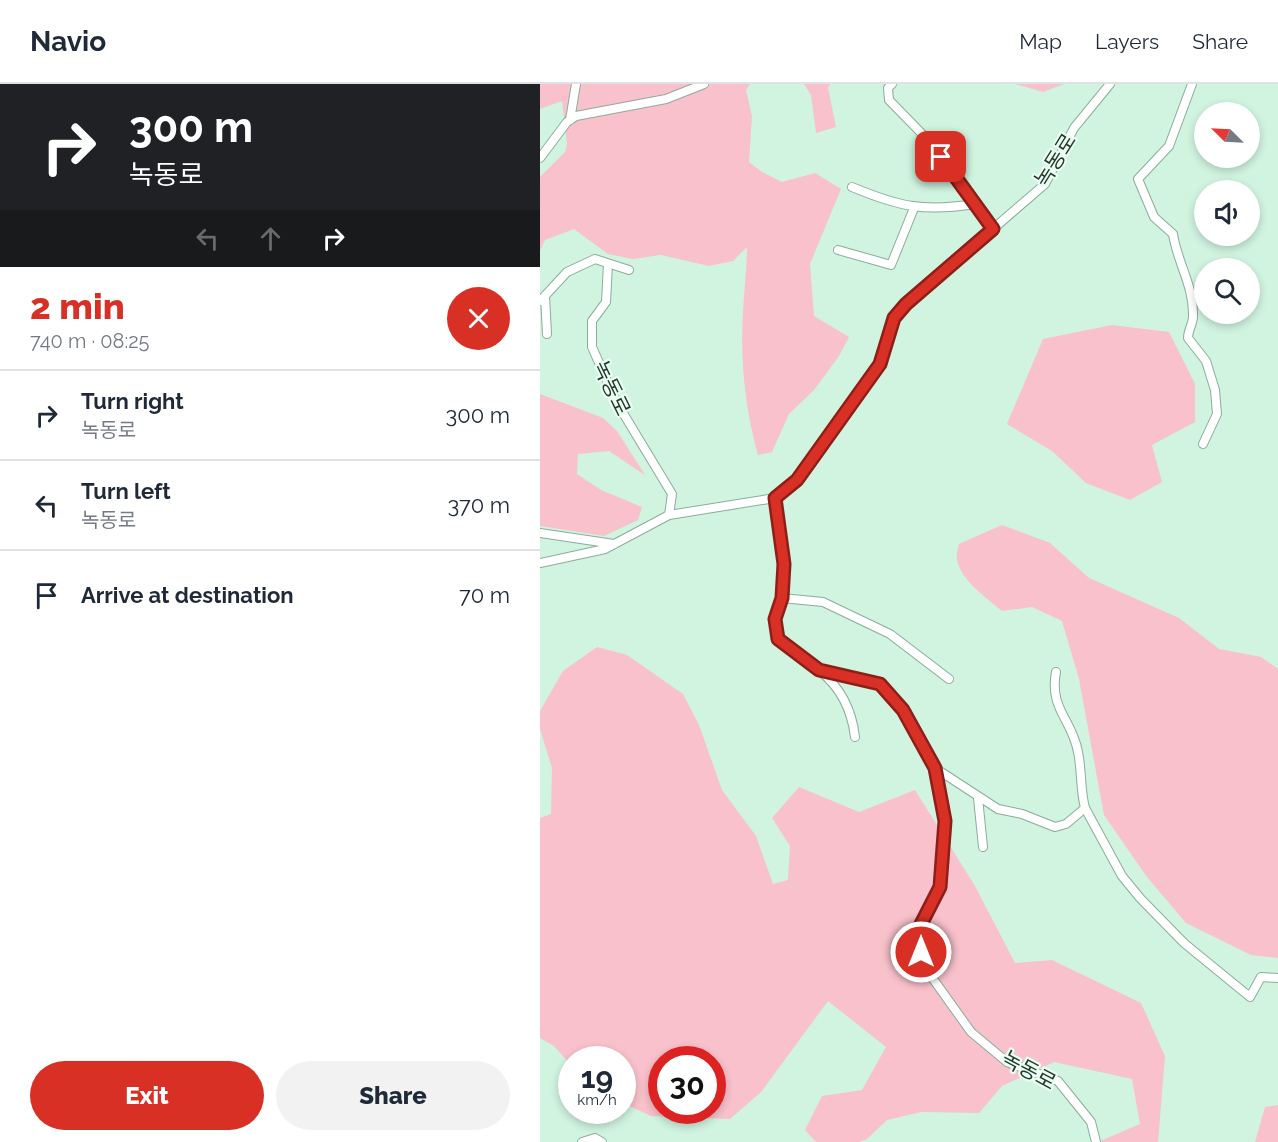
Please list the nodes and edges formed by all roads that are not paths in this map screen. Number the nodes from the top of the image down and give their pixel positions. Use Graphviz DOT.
graph roads {
  1 [pos="576,84"];
  2 [pos="704,84"];
  3 [pos="892,84"];
  4 [pos="1110,84"];
  5 [pos="1192,84"];
  6 [pos="570,120"];
  7 [pos="540,158"];
  8 [pos="852,187"];
  9 [pos="975,204"];
  10 [pos="914,208"];
  11 [pos="993,229"];
  12 [pos="838,250"];
  13 [pos="608,264"];
  14 [pos="629,270"];
  15 [pos="542,299"];
  16 [pos="548,334"];
  17 [pos="1203,444"];
  18 [pos="775,498"];
  19 [pos="669,515"];
  20 [pos="540,532"];
  21 [pos="615,544"];
  22 [pos="540,563"];
  23 [pos="782,598"];
  24 [pos="819,670"];
  25 [pos="1056,672"];
  26 [pos="949,679"];
  27 [pos="855,737"];
  28 [pos="935,768"];
  29 [pos="978,798"];
  30 [pos="1085,808"];
  31 [pos="983,847"];
  32 [pos="1278,978"];
  33 [pos="582,1142"];
  34 [pos="602,1142"];
  35 [pos="1096,1142"];
  1 -- 6 [label="street"];
  2 -- 6 [label="street"];
  3 -- 9 [label="street"];
  4 -- 11 [label="street, 녹동로"];
  5 -- 17 [label="street"];
  6 -- 7 [label="street"];
  8 -- 10 [label="street"];
  9 -- 10 [label="street"];
  9 -- 11 [label="street"];
  10 -- 12 [label="street"];
  11 -- 18 [label="street, 녹동로"];
  13 -- 14 [label="street"];
  13 -- 15 [label="street"];
  13 -- 19 [label="street, 녹동로"];
  15 -- 16 [label="street"];
  18 -- 19 [label="street"];
  18 -- 23 [label="street, 녹동로"];
  19 -- 21 [label="street"];
  20 -- 21 [label="street"];
  21 -- 22 [label="street"];
  23 -- 24 [label="street, 녹동로"];
  23 -- 26 [label="street"];
  24 -- 27 [label="street, 녹동로"];
  24 -- 28 [label="street, 녹동로"];
  25 -- 30 [label="street"];
  28 -- 29 [label="street, 녹동로"];
  28 -- 35 [label="street, 녹동로"];
  29 -- 30 [label="street, 녹동로"];
  29 -- 31 [label="street"];
  30 -- 32 [label="street"];
  33 -- 34 [label="street"];
}
